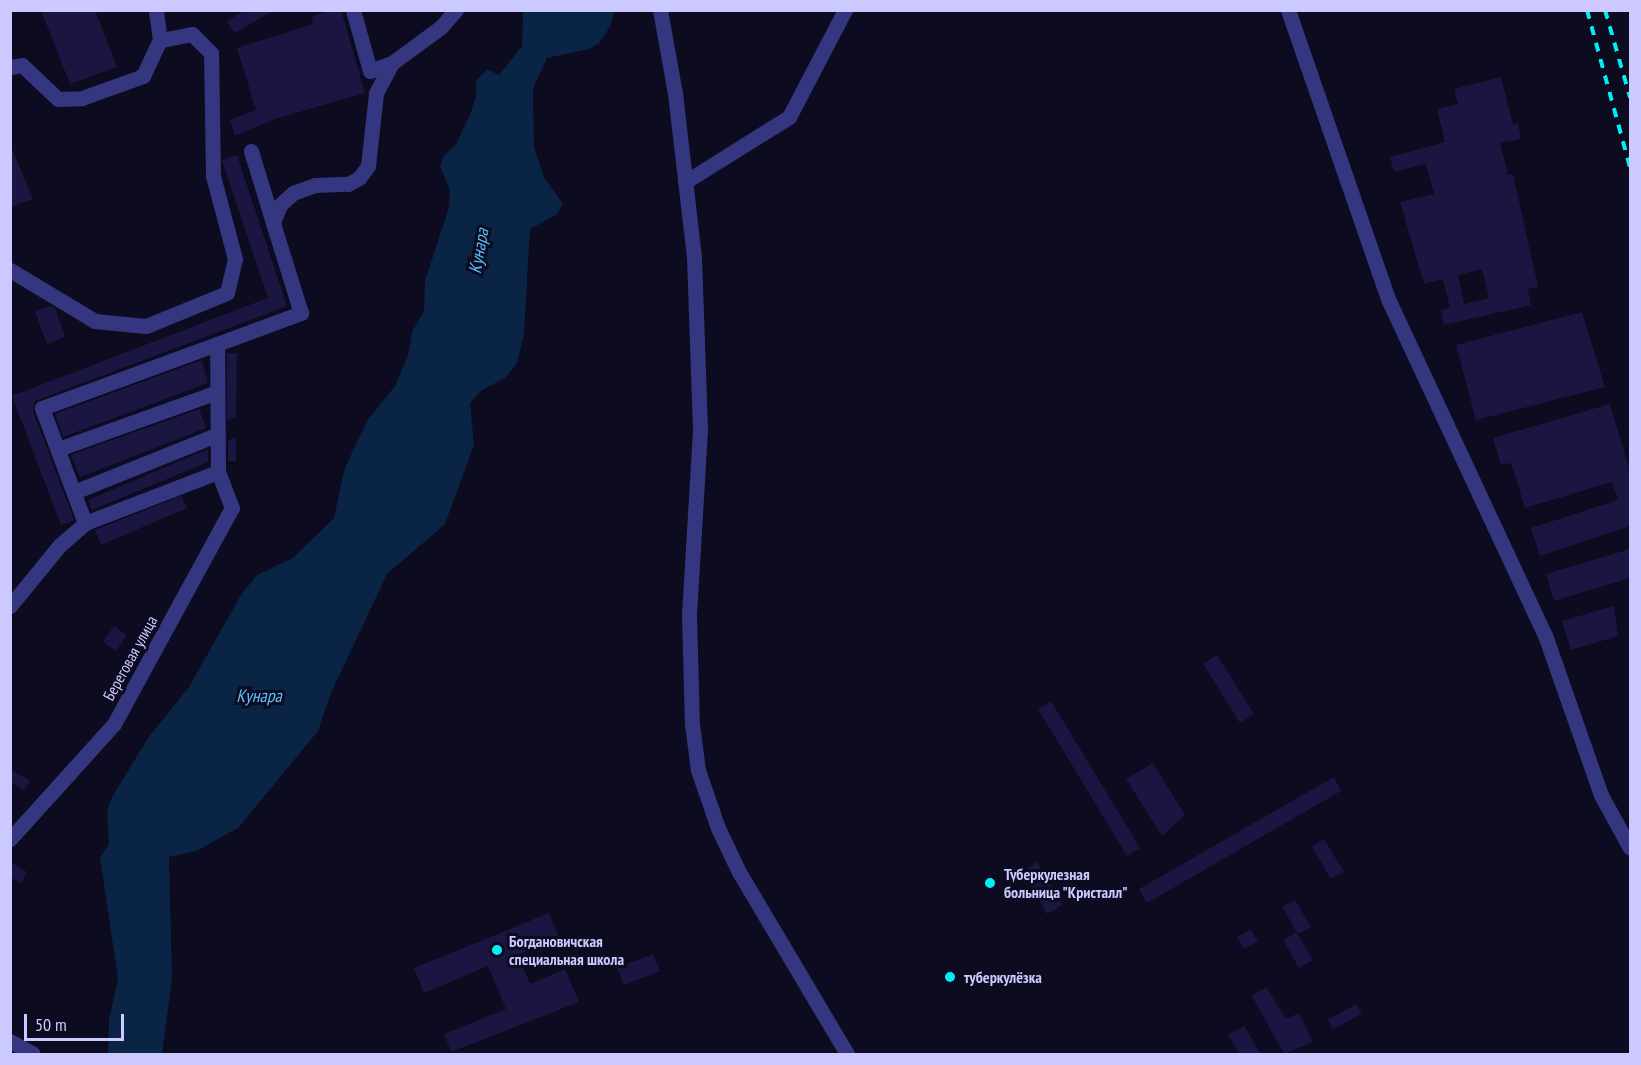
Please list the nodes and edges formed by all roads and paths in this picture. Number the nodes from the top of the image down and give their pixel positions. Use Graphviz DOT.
graph roads {
  1 [pos="156,10"];
  2 [pos="353,10"];
  3 [pos="456,10"];
  4 [pos="660,10"];
  5 [pos="845,10"];
  6 [pos="1288,10"];
  7 [pos="160,40"];
  8 [pos="392,63"];
  9 [pos="10,67"];
  10 [pos="251,151"];
  11 [pos="685,182"];
  12 [pos="273,223"];
  13 [pos="10,270"];
  14 [pos="217,344"];
  15 [pos="217,392"];
  16 [pos="218,434"];
  17 [pos="58,449"];
  18 [pos="218,472"];
  19 [pos="74,492"];
  20 [pos="85,523"];
  21 [pos="10,606"];
  22 [pos="10,839"];
  23 [pos="1630,848"];
  24 [pos="10,1041"];
  25 [pos="33,1054"];
  26 [pos="847,1054"];
  1 -- 7 [label="street"];
  2 -- 8 [label="street"];
  3 -- 8 [label="street"];
  4 -- 11 [label="street"];
  5 -- 11 [label="street"];
  6 -- 23 [label="street"];
  7 -- 9 [label="street"];
  7 -- 13 [label="street"];
  8 -- 12 [label="street"];
  10 -- 12 [label="street"];
  11 -- 26 [label="street"];
  12 -- 14 [label="street"];
  14 -- 15 [label="street"];
  14 -- 17 [label="street"];
  15 -- 16 [label="street"];
  15 -- 17 [label="street"];
  16 -- 18 [label="street"];
  16 -- 19 [label="street"];
  17 -- 19 [label="street"];
  18 -- 20 [label="street"];
  18 -- 22 [label="street, Береговая улица"];
  19 -- 20 [label="street"];
  20 -- 21 [label="street"];
  24 -- 25 [label="street"];
}
